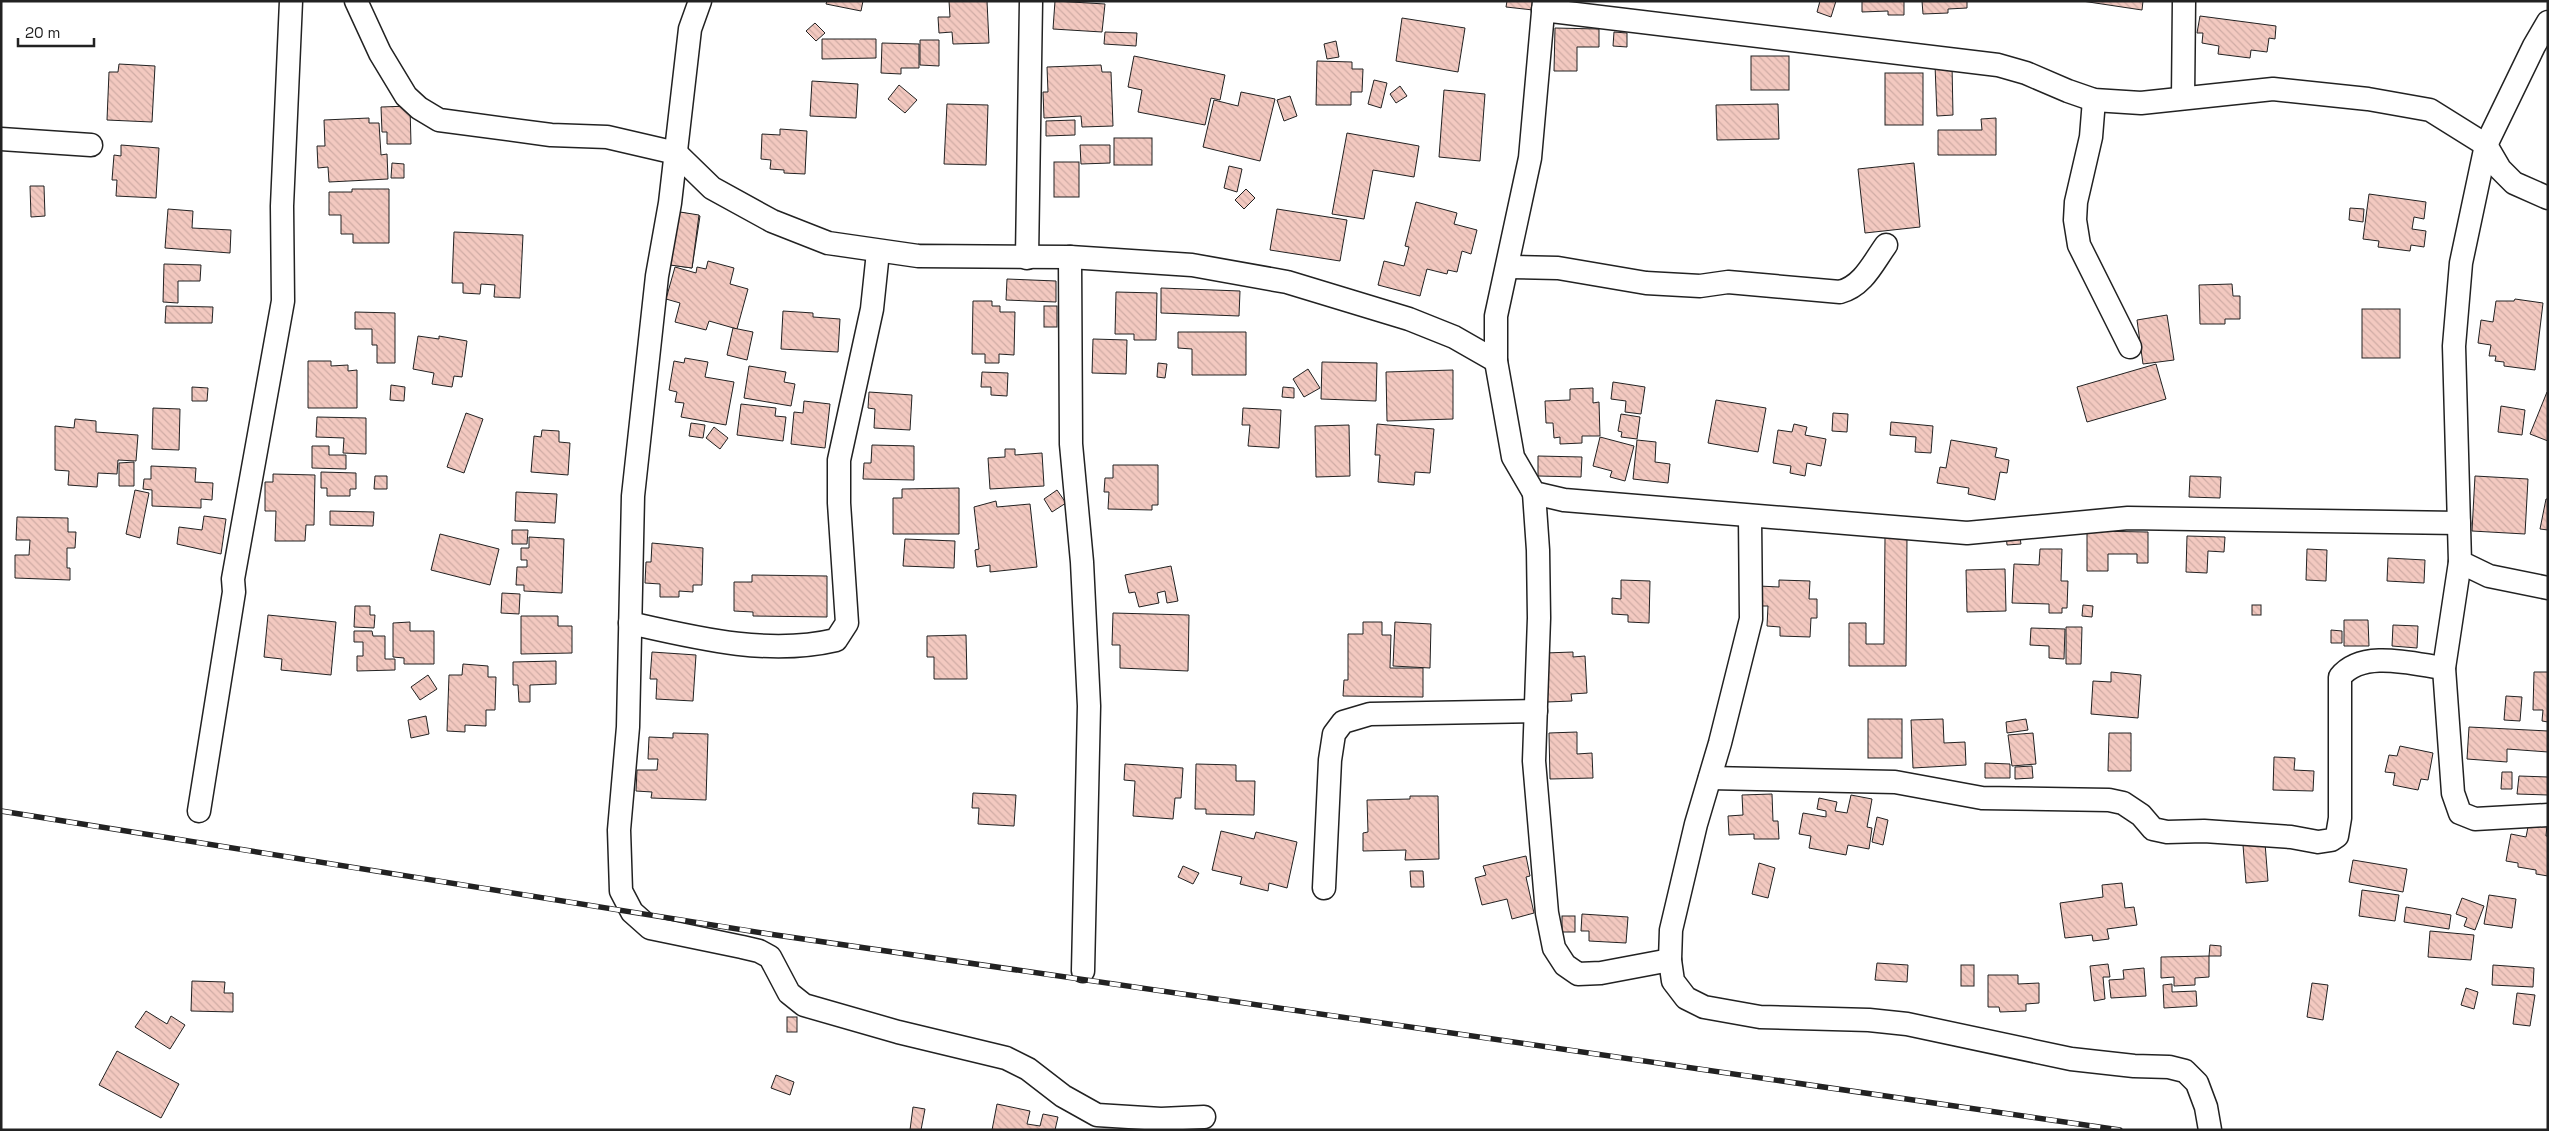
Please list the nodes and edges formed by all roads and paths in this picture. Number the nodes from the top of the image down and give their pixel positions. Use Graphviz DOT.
graph roads {
  1 [pos="291,1"];
  2 [pos="356,1"];
  3 [pos="700,1"];
  4 [pos="1031,1"];
  5 [pos="2184,1"];
  6 [pos="1544,6"];
  7 [pos="2548,22"];
  8 [pos="2183,98"];
  9 [pos="2094,100"];
  10 [pos="1,140"];
  11 [pos="91,145"];
  12 [pos="2486,145"];
  13 [pos="676,153"];
  14 [pos="2548,198"];
  15 [pos="1886,245"];
  16 [pos="878,252"];
  17 [pos="1070,257"];
  18 [pos="1027,258"];
  19 [pos="1508,267"];
  20 [pos="2130,347"];
  21 [pos="1496,361"];
  22 [pos="1534,493"];
  23 [pos="1750,517"];
  24 [pos="2459,523"];
  25 [pos="2460,562"];
  26 [pos="2548,588"];
  27 [pos="630,623"];
  28 [pos="2444,668"];
  29 [pos="1536,711"];
  30 [pos="1710,778"];
  31 [pos="199,811"];
  32 [pos="2548,815"];
  33 [pos="1324,888"];
  34 [pos="1670,960"];
  35 [pos="1083,971"];
  36 [pos="1204,1117"];
  37 [pos="2210,1130"];
  1 -- 31 [label="street"];
  2 -- 13 [label="street"];
  3 -- 13 [label="street"];
  4 -- 18 [label="street"];
  5 -- 8 [label="street"];
  6 -- 9 [label="street"];
  6 -- 19 [label="street"];
  7 -- 12 [label="street"];
  8 -- 9 [label="street"];
  8 -- 12 [label="street"];
  9 -- 20 [label="street"];
  10 -- 11 [label="street"];
  12 -- 14 [label="street"];
  12 -- 24 [label="street"];
  13 -- 16 [label="street"];
  13 -- 27 [label="street"];
  15 -- 19 [label="street"];
  16 -- 18 [label="street"];
  16 -- 27 [label="street"];
  17 -- 18 [label="street"];
  17 -- 21 [label="street"];
  17 -- 35 [label="street"];
  19 -- 21 [label="street"];
  21 -- 22 [label="street"];
  22 -- 23 [label="street"];
  22 -- 29 [label="street"];
  23 -- 24 [label="street"];
  23 -- 30 [label="street"];
  24 -- 25 [label="street"];
  25 -- 26 [label="street"];
  25 -- 28 [label="street"];
  27 -- 36 [label="street"];
  28 -- 30 [label="street"];
  28 -- 32 [label="street"];
  29 -- 33 [label="street"];
  29 -- 34 [label="street"];
  30 -- 34 [label="street"];
  34 -- 37 [label="street"];
}
